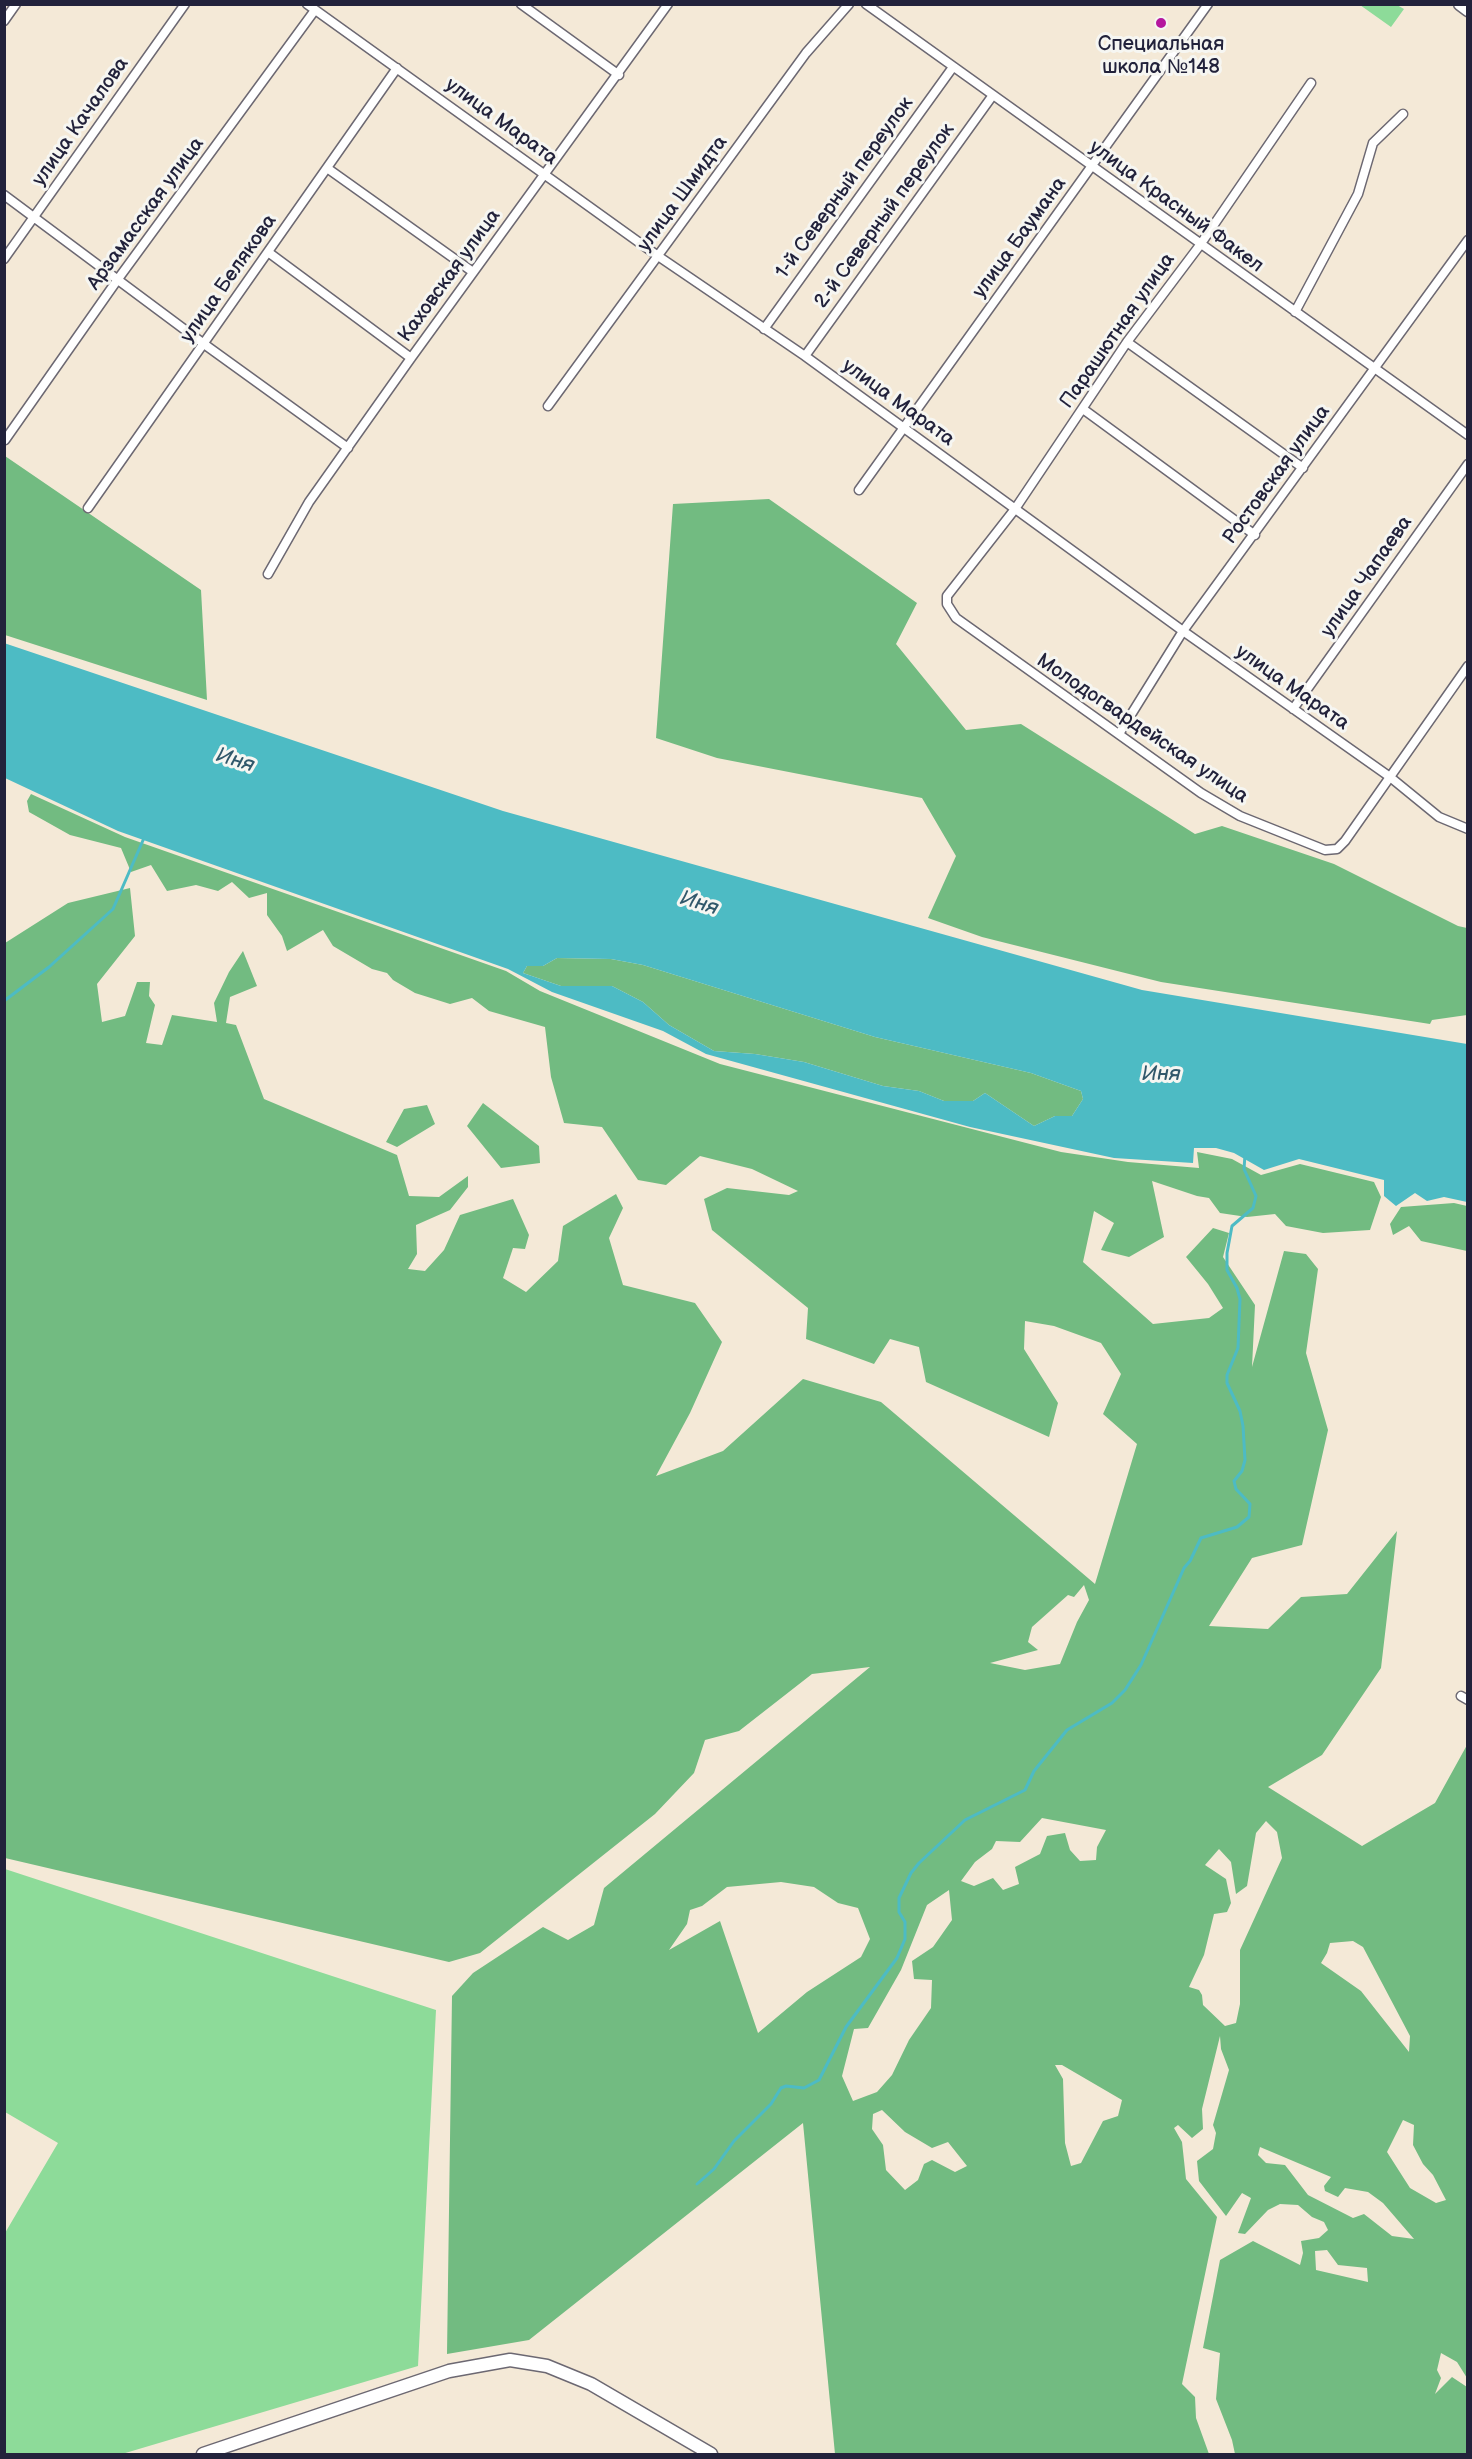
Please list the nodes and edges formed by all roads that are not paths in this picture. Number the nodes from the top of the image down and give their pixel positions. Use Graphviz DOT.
graph roads {
  1 [pos="16,4"];
  2 [pos="185,4"];
  3 [pos="521,4"];
  4 [pos="849,4"];
  5 [pos="866,4"];
  6 [pos="1208,4"];
  7 [pos="1460,4"];
  8 [pos="663,6"];
  9 [pos="311,7"];
  10 [pos="1467,10"];
  11 [pos="4,21"];
  12 [pos="953,67"];
  13 [pos="397,68"];
  14 [pos="619,75"];
  15 [pos="1311,83"];
  16 [pos="993,95"];
  17 [pos="1403,114"];
  18 [pos="1091,167"];
  19 [pos="327,168"];
  20 [pos="546,175"];
  21 [pos="4,195"];
  22 [pos="34,217"];
  23 [pos="1467,240"];
  24 [pos="1200,245"];
  25 [pos="268,252"];
  26 [pos="658,256"];
  27 [pos="4,259"];
  28 [pos="473,272"];
  29 [pos="118,279"];
  30 [pos="1295,312"];
  31 [pos="764,329"];
  32 [pos="1127,342"];
  33 [pos="204,344"];
  34 [pos="805,356"];
  35 [pos="411,358"];
  36 [pos="1375,367"];
  37 [pos="548,406"];
  38 [pos="1083,409"];
  39 [pos="903,428"];
  40 [pos="1467,435"];
  41 [pos="5,440"];
  42 [pos="348,448"];
  43 [pos="1467,464"];
  44 [pos="1303,468"];
  45 [pos="859,490"];
  46 [pos="88,508"];
  47 [pos="1015,508"];
  48 [pos="1255,535"];
  49 [pos="268,574"];
  50 [pos="948,596"];
  51 [pos="1183,631"];
  52 [pos="1467,666"];
  53 [pos="1293,709"];
  54 [pos="1119,734"];
  55 [pos="1390,777"];
  56 [pos="1467,830"];
  57 [pos="203,2454"];
  58 [pos="711,2454"];
  1 -- 11 [label="street"];
  2 -- 22 [label="street, улица Качалова"];
  3 -- 14 [label="street"];
  4 -- 26 [label="street, улица Шмидта"];
  5 -- 12 [label="street, улица Красный Факел"];
  6 -- 18 [label="street, улица Баумана"];
  7 -- 10 [label="street"];
  8 -- 14 [label="street, Каховская улица"];
  9 -- 13 [label="street, улица Марата"];
  9 -- 29 [label="street, Арзамасская улица"];
  12 -- 16 [label="street, улица Красный Факел"];
  12 -- 31 [label="street, 1-й Северный переулок"];
  13 -- 19 [label="street, улица Белякова"];
  13 -- 20 [label="street, улица Марата"];
  14 -- 20 [label="street, Каховская улица"];
  15 -- 24 [label="street, Парашютная улица"];
  16 -- 18 [label="street, улица Красный Факел"];
  16 -- 34 [label="street, 2-й Северный переулок"];
  17 -- 30 [label="street"];
  18 -- 24 [label="street, улица Красный Факел"];
  18 -- 39 [label="street, улица Баумана"];
  19 -- 25 [label="street, улица Белякова"];
  19 -- 28 [label="street"];
  20 -- 26 [label="street, улица Марата"];
  20 -- 28 [label="street, Каховская улица"];
  21 -- 22 [label="street"];
  22 -- 27 [label="street, улица Качалова"];
  22 -- 29 [label="street"];
  23 -- 36 [label="street, Ростовская улица"];
  24 -- 30 [label="street, улица Красный Факел"];
  24 -- 32 [label="street, Парашютная улица"];
  25 -- 33 [label="street, улица Белякова"];
  25 -- 35 [label="street"];
  26 -- 31 [label="street, улица Марата"];
  26 -- 37 [label="street, улица Шмидта"];
  28 -- 35 [label="street, Каховская улица"];
  29 -- 33 [label="street"];
  29 -- 41 [label="street, Арзамасская улица"];
  30 -- 36 [label="street, улица Красный Факел"];
  31 -- 34 [label="street, улица Марата"];
  32 -- 38 [label="street, Парашютная улица"];
  32 -- 44 [label="street"];
  33 -- 42 [label="street"];
  33 -- 46 [label="street, улица Белякова"];
  34 -- 39 [label="street, улица Марата"];
  35 -- 42 [label="street, Каховская улица"];
  36 -- 40 [label="street, улица Красный Факел"];
  36 -- 44 [label="street, Ростовская улица"];
  38 -- 47 [label="street, Парашютная улица"];
  38 -- 48 [label="street"];
  39 -- 45 [label="street, улица Баумана"];
  39 -- 47 [label="street, улица Марата"];
  42 -- 49 [label="street, Каховская улица"];
  43 -- 53 [label="street, улица Чапаева"];
  44 -- 48 [label="street, Ростовская улица"];
  47 -- 50 [label="street, Парашютная улица"];
  47 -- 51 [label="street, улица Марата"];
  48 -- 51 [label="street, Ростовская улица"];
  50 -- 54 [label="street, Молодогвардейская улица"];
  51 -- 53 [label="street, улица Марата"];
  51 -- 54 [label="street, Ростовская улица"];
  52 -- 55 [label="street, Молодогвардейская улица"];
  53 -- 55 [label="street, улица Марата"];
  54 -- 55 [label="street, Молодогвардейская улица"];
  55 -- 56 [label="street, улица Марата"];
  57 -- 58 [label="street"];
}
